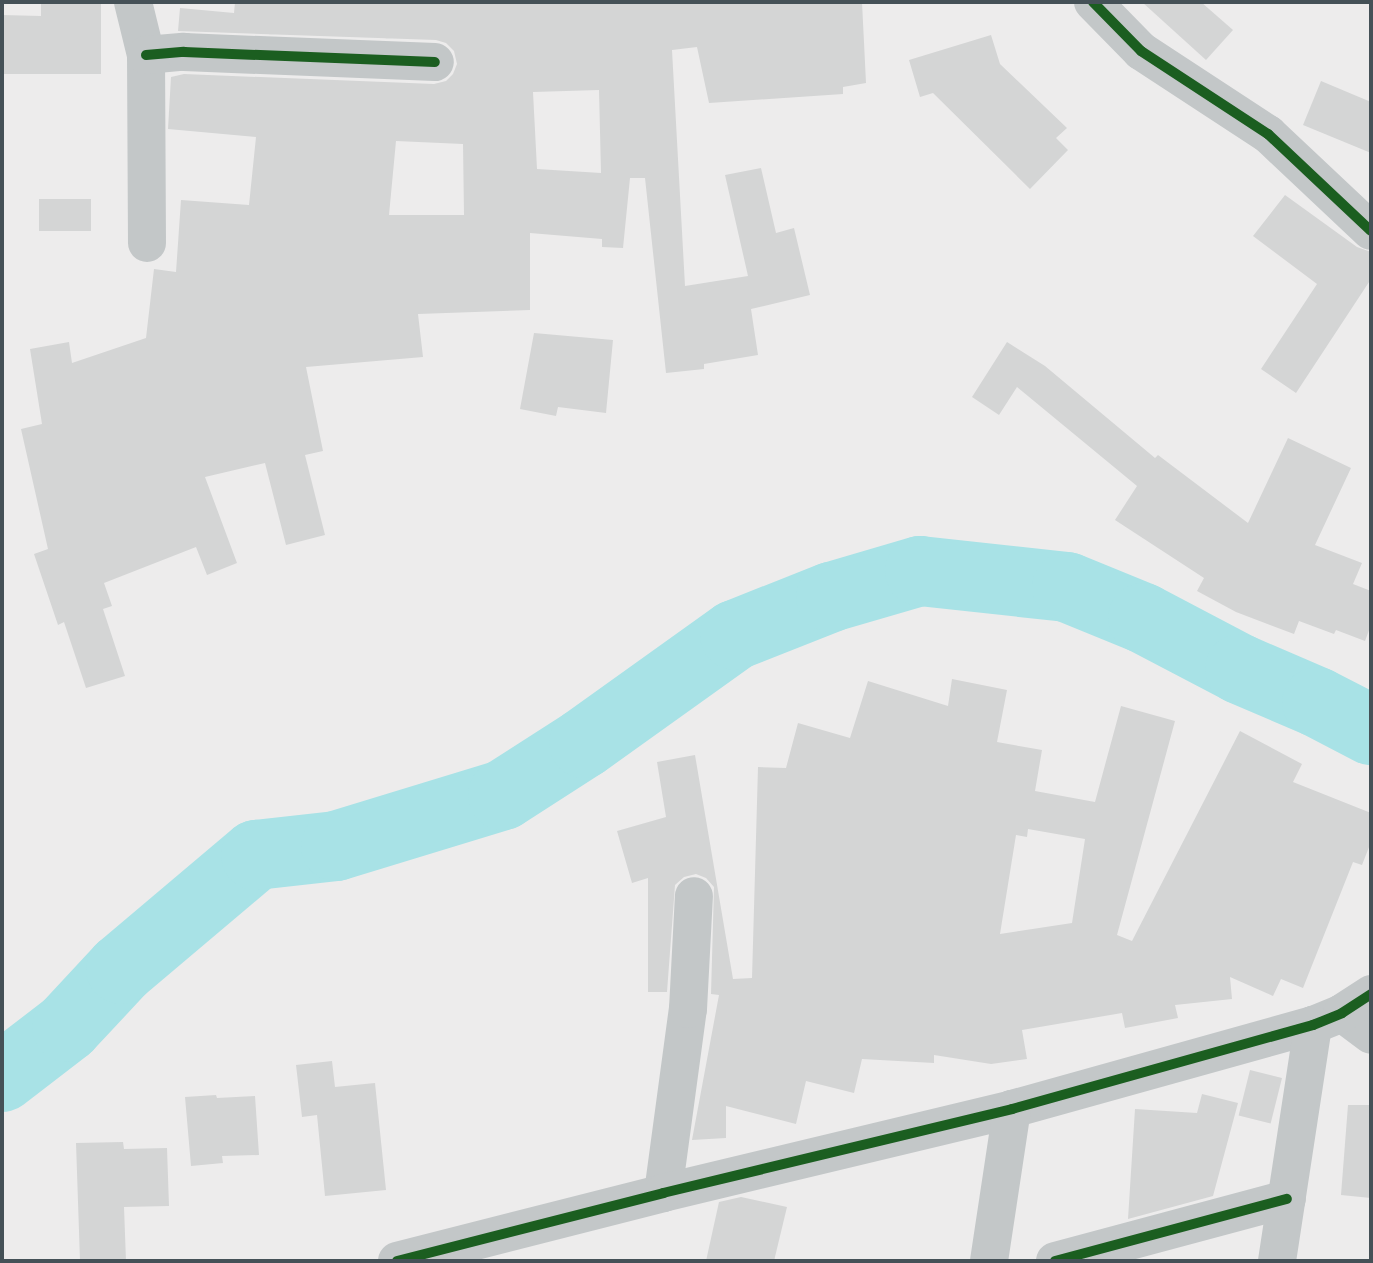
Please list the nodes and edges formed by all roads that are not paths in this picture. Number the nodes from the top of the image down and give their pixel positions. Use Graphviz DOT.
graph roads {
  1 [pos="133,2"];
  2 [pos="1093,2"];
  3 [pos="146,55"];
  4 [pos="435,62"];
  5 [pos="1371,231"];
  6 [pos="148,243"];
  7 [pos="694,896"];
  8 [pos="1349,1017"];
  9 [pos="1012,1109"];
  10 [pos="663,1193"];
  11 [pos="1287,1199"];
  12 [pos="397,1261"];
  13 [pos="989,1261"];
  14 [pos="1055,1261"];
  15 [pos="1277,1261"];
  1 -- 3 [label="street"];
  2 -- 5 [label="street"];
  3 -- 4 [label="street"];
  3 -- 6 [label="street"];
  7 -- 10 [label="street"];
  8 -- 9 [label="street"];
  8 -- 11 [label="street"];
  9 -- 10 [label="street"];
  9 -- 13 [label="street"];
  10 -- 12 [label="street"];
  11 -- 14 [label="street"];
  11 -- 15 [label="street"];
}
